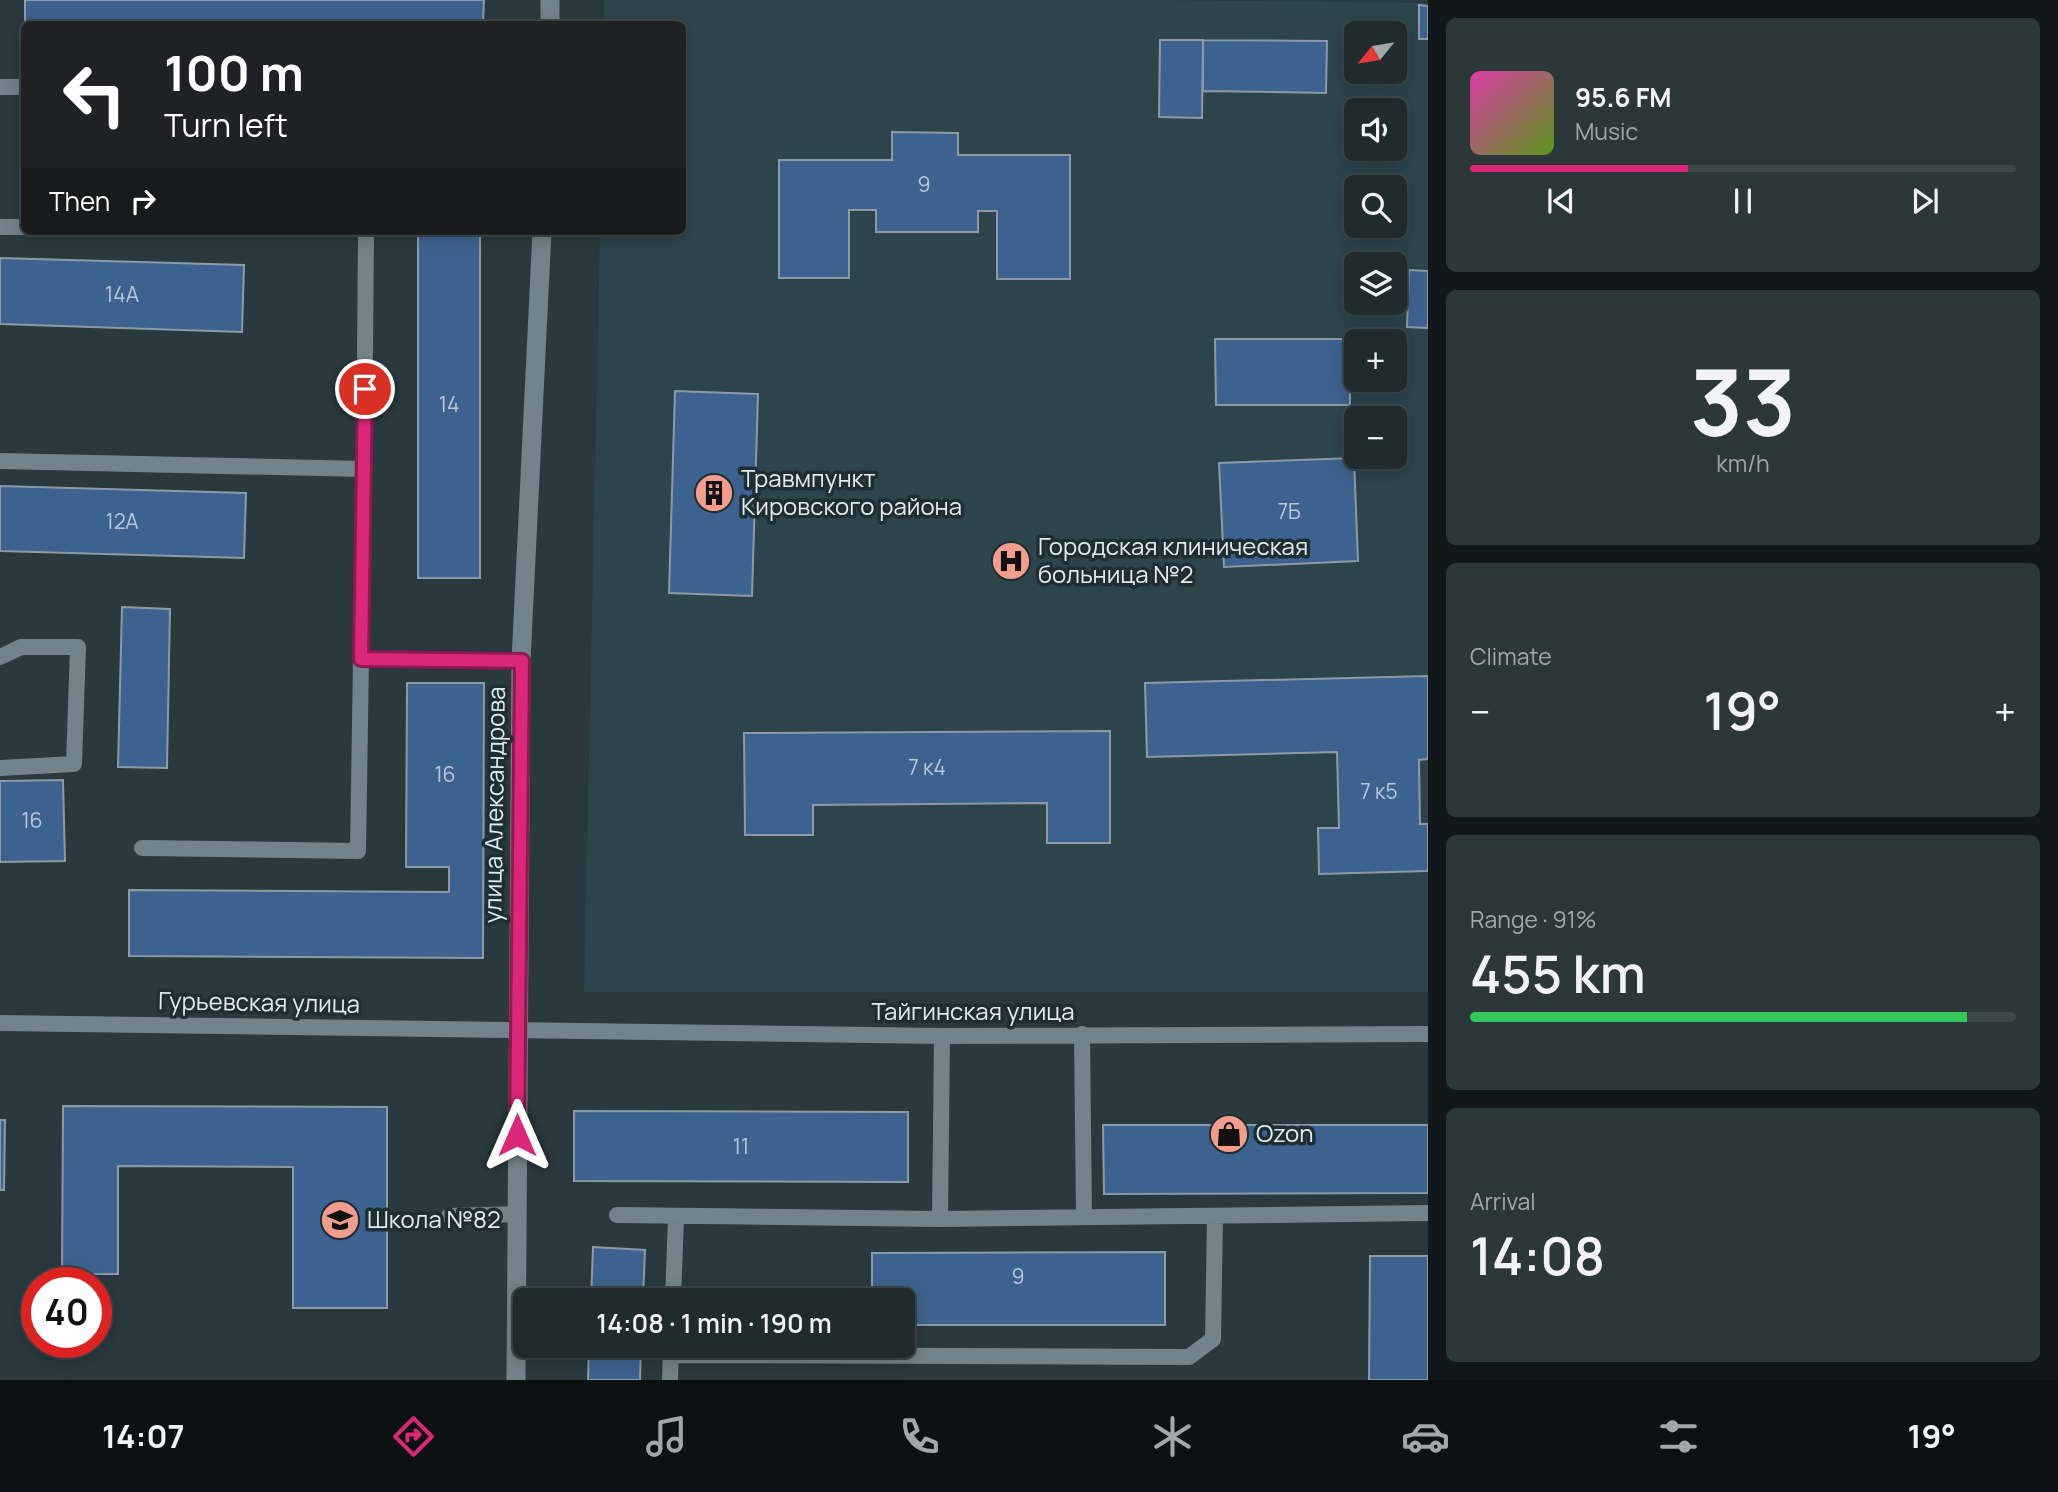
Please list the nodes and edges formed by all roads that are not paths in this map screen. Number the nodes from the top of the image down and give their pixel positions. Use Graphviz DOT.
graph roads {
  1 [pos="550,0"];
  2 [pos="550,21"];
  3 [pos="0,87"];
  4 [pos="21,87"];
  5 [pos="0,227"];
  6 [pos="21,227"];
  7 [pos="366,235"];
  8 [pos="542,235"];
  9 [pos="0,461"];
  10 [pos="364,468"];
  11 [pos="0,657"];
  12 [pos="361,659"];
  13 [pos="522,661"];
  14 [pos="0,768"];
  15 [pos="142,848"];
  16 [pos="0,1023"];
  17 [pos="517,1028"];
  18 [pos="1082,1034"];
  19 [pos="1428,1034"];
  20 [pos="942,1036"];
  21 [pos="1428,1213"];
  22 [pos="517,1214"];
  23 [pos="617,1215"];
  24 [pos="449,1216"];
  25 [pos="1084,1216"];
  26 [pos="676,1217"];
  27 [pos="1215,1217"];
  28 [pos="940,1219"];
  29 [pos="673,1288"];
  30 [pos="915,1353"];
  31 [pos="671,1358"];
  32 [pos="516,1380"];
  33 [pos="670,1380"];
  1 -- 2 [label="street"];
  3 -- 4 [label="lane"];
  5 -- 6 [label="lane"];
  7 -- 10 [label="lane"];
  8 -- 13 [label="street, улица Александрова"];
  9 -- 10 [label="lane"];
  10 -- 12 [label="lane"];
  11 -- 14 [label="lane"];
  12 -- 13 [label="lane"];
  12 -- 15 [label="lane"];
  13 -- 17 [label="street, улица Александрова"];
  16 -- 17 [label="lane, Гурьевская улица"];
  17 -- 20 [label="lane, Тайгинская улица"];
  17 -- 22 [label="street, улица Александрова"];
  18 -- 19 [label="lane, Тайгинская улица"];
  18 -- 20 [label="lane, Тайгинская улица"];
  18 -- 25 [label="lane"];
  20 -- 28 [label="lane"];
  21 -- 27 [label="lane"];
  22 -- 24 [label="lane"];
  22 -- 32 [label="street, улица Александрова"];
  23 -- 26 [label="lane"];
  25 -- 27 [label="lane"];
  25 -- 28 [label="lane"];
  26 -- 28 [label="lane"];
  26 -- 29 [label="lane"];
  27 -- 30 [label="lane"];
  31 -- 33 [label="lane"];
}
